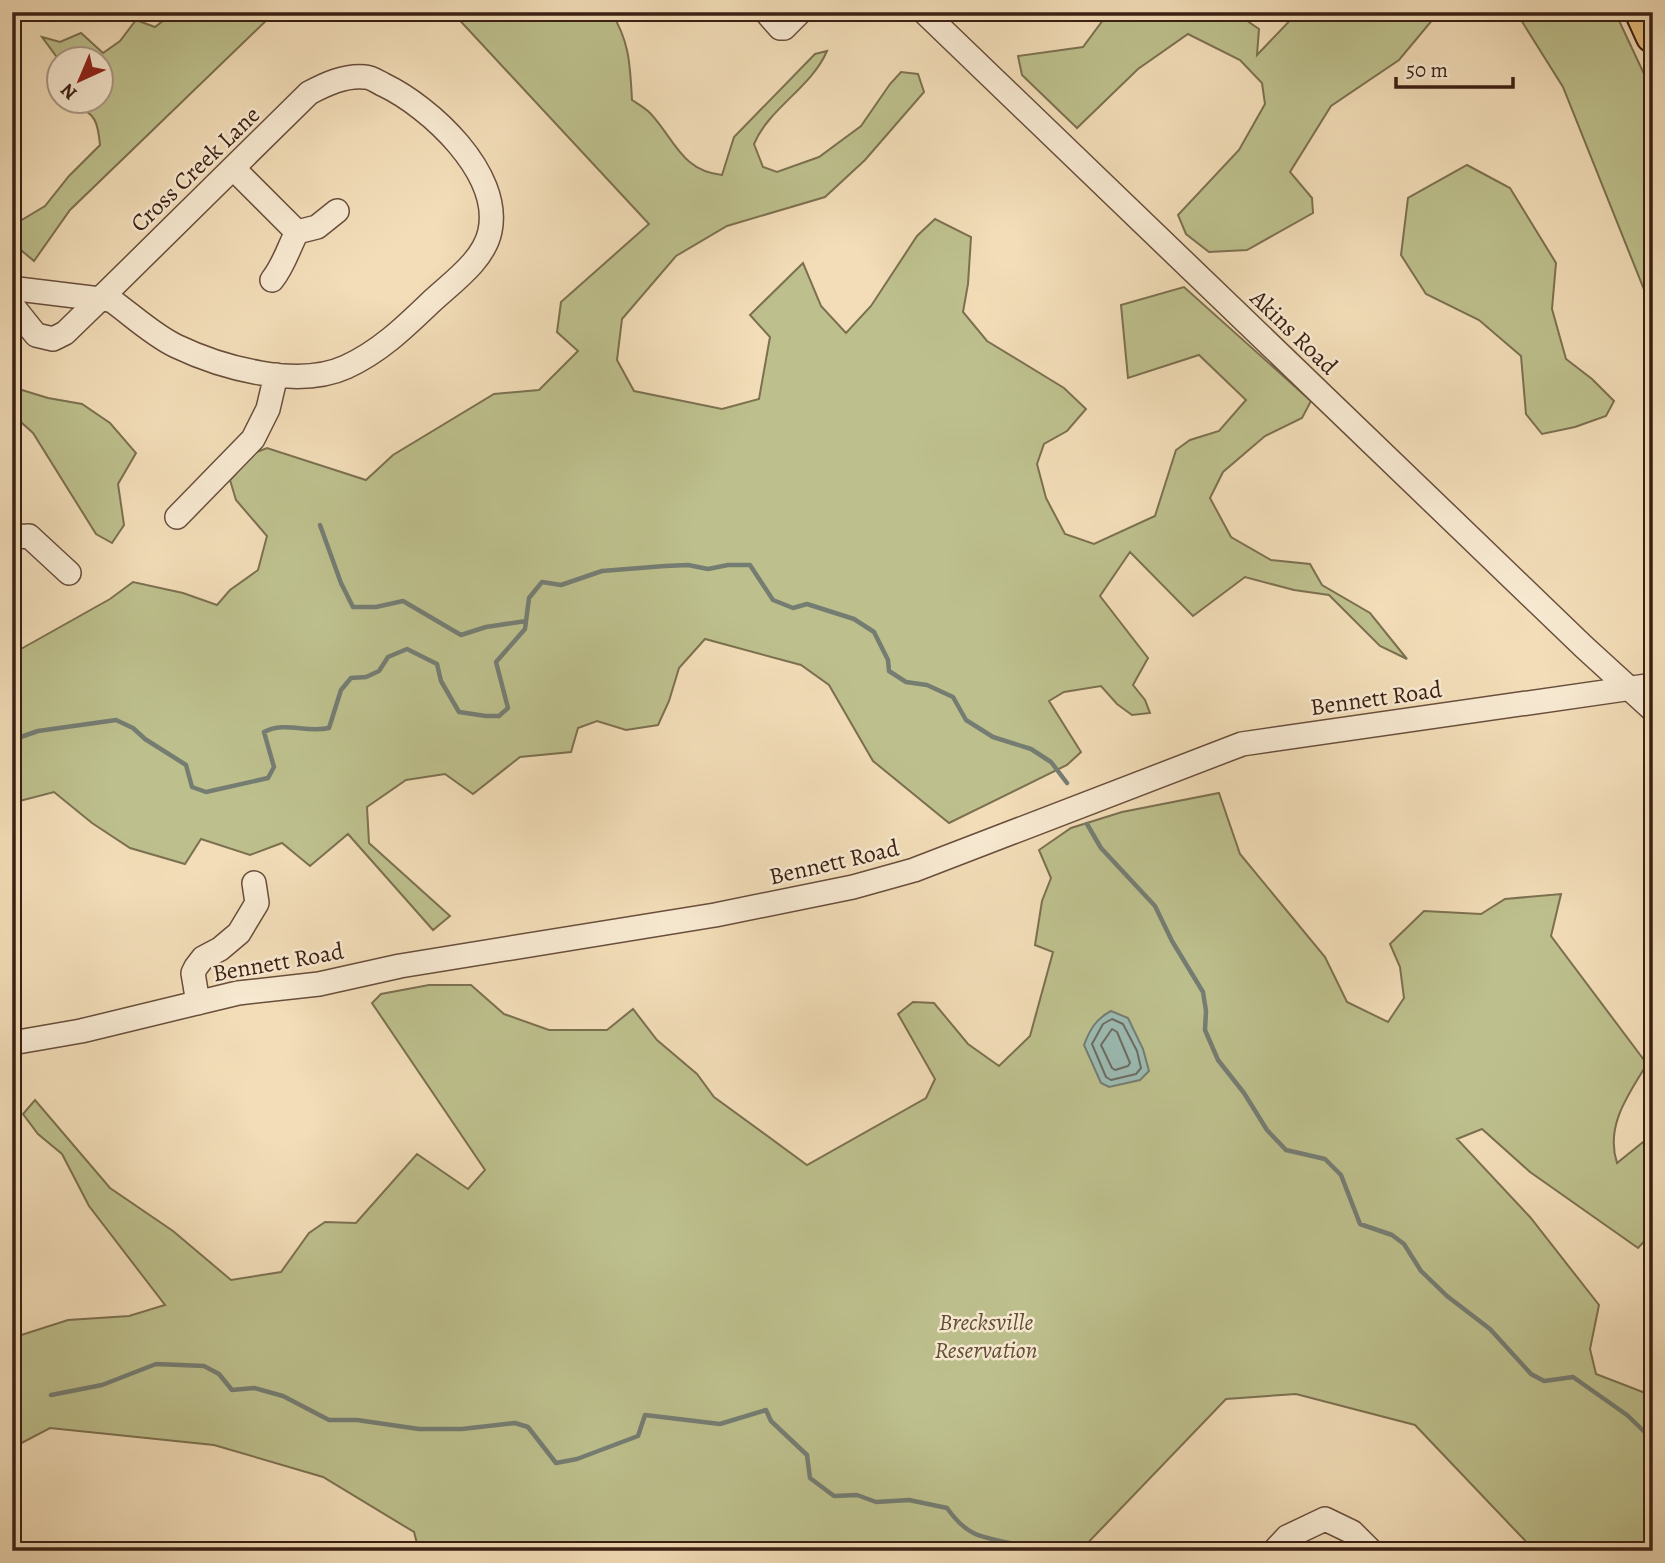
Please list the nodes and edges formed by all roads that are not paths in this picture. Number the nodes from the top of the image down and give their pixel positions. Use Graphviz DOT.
graph roads {
  1 [pos="766,12"];
  2 [pos="800,12"];
  3 [pos="924,12"];
  4 [pos="1642,12"];
  5 [pos="1653,36"];
  6 [pos="233,168"];
  7 [pos="337,211"];
  8 [pos="297,232"];
  9 [pos="272,280"];
  10 [pos="12,290"];
  11 [pos="100,299"];
  12 [pos="12,305"];
  13 [pos="276,375"];
  14 [pos="177,517"];
  15 [pos="12,537"];
  16 [pos="69,573"];
  17 [pos="1653,685"];
  18 [pos="1629,688"];
  19 [pos="1653,709"];
  20 [pos="254,883"];
  21 [pos="198,1003"];
  22 [pos="12,1043"];
  23 [pos="1274,1551"];
  24 [pos="1371,1551"];
  1 -- 2 [label="street"];
  3 -- 18 [label="street, Akins Road"];
  4 -- 5 [label="highway"];
  6 -- 8 [label="street"];
  6 -- 11 [label="street, Cross Creek Lane"];
  6 -- 13 [label="street, Cross Creek Lane"];
  7 -- 8 [label="street"];
  8 -- 9 [label="street"];
  10 -- 11 [label="street"];
  11 -- 12 [label="street, Cross Creek Lane"];
  11 -- 13 [label="street"];
  13 -- 14 [label="street"];
  15 -- 16 [label="street"];
  17 -- 18 [label="street, Bennett Road"];
  18 -- 19 [label="street, Akins Road"];
  18 -- 21 [label="street, Bennett Road"];
  20 -- 21 [label="street"];
  21 -- 22 [label="street, Bennett Road"];
  23 -- 24 [label="street"];
}
